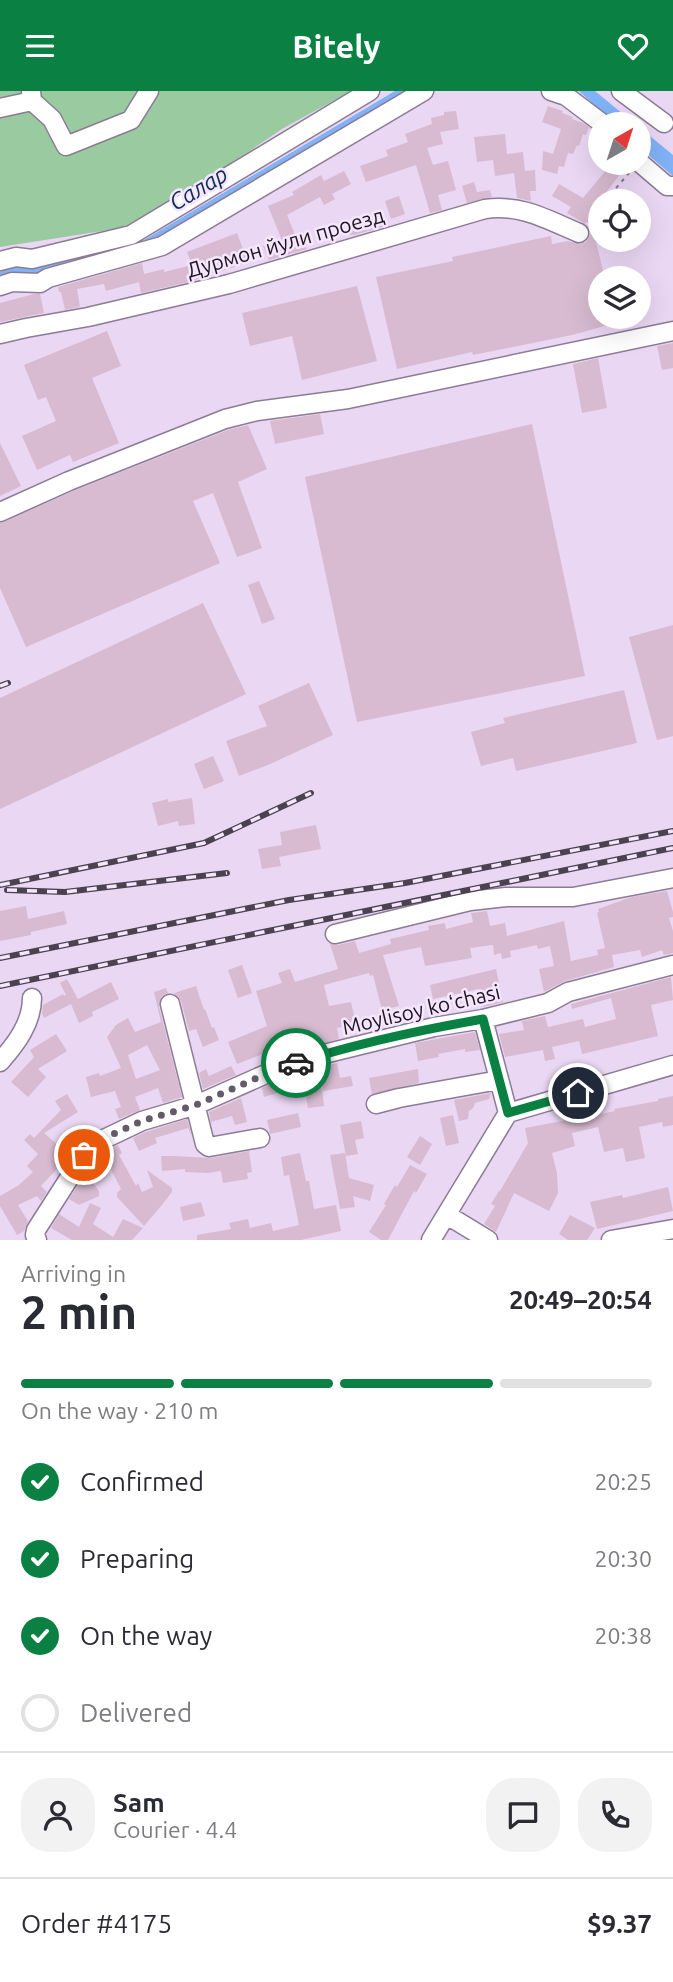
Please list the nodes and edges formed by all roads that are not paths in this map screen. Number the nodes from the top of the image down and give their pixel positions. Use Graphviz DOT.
graph roads {
  1 [pos="149,91"];
  2 [pos="370,91"];
  3 [pos="424,91"];
  4 [pos="551,91"];
  5 [pos="621,91"];
  6 [pos="31,96"];
  7 [pos="0,108"];
  8 [pos="588,113"];
  9 [pos="664,123"];
  10 [pos="648,175"];
  11 [pos="673,186"];
  12 [pos="579,233"];
  13 [pos="0,261"];
  14 [pos="0,286"];
  15 [pos="673,331"];
  16 [pos="0,334"];
  17 [pos="0,512"];
  18 [pos="673,878"];
  19 [pos="335,934"];
  20 [pos="673,965"];
  21 [pos="32,998"];
  22 [pos="170,1004"];
  23 [pos="483,1019"];
  24 [pos="0,1062"];
  25 [pos="673,1065"];
  26 [pos="499,1080"];
  27 [pos="376,1104"];
  28 [pos="196,1105"];
  29 [pos="508,1113"];
  30 [pos="260,1138"];
  31 [pos="447,1215"];
  32 [pos="673,1229"];
  33 [pos="37,1240"];
  34 [pos="431,1240"];
  35 [pos="488,1240"];
  36 [pos="611,1240"];
  1 -- 6 [label="street"];
  2 -- 13 [label="street"];
  3 -- 14 [label="street"];
  4 -- 8 [label="street"];
  5 -- 9 [label="street"];
  6 -- 7 [label="street"];
  10 -- 11 [label="street"];
  12 -- 16 [label="street, Дурмон йули проезд"];
  15 -- 17 [label="street"];
  18 -- 19 [label="street"];
  20 -- 23 [label="street, Moylisoy koʻchasi"];
  21 -- 24 [label="street"];
  22 -- 28 [label="street"];
  23 -- 26 [label="street"];
  23 -- 28 [label="street, Moylisoy koʻchasi"];
  25 -- 29 [label="street"];
  26 -- 27 [label="street"];
  26 -- 29 [label="street"];
  28 -- 30 [label="street"];
  28 -- 33 [label="street, Moylisoy koʻchasi"];
  29 -- 31 [label="street"];
  31 -- 34 [label="street"];
  31 -- 35 [label="street"];
  32 -- 36 [label="street"];
}
